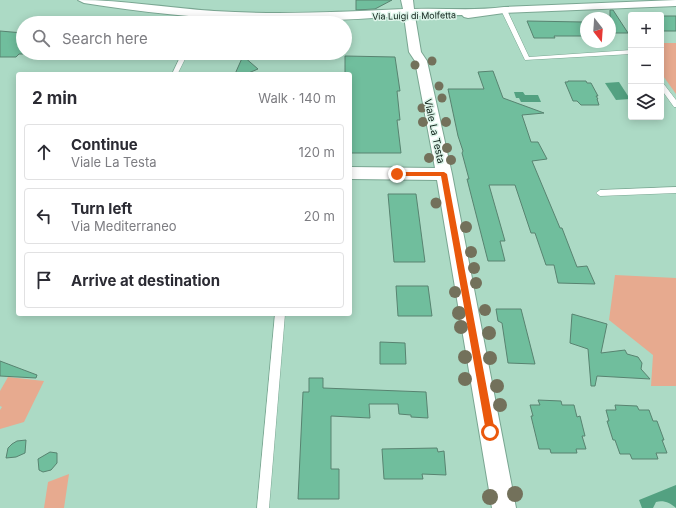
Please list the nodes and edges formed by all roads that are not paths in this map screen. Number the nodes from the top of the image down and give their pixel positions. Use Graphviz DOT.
graph roads {
  1 [pos="84,0"];
  2 [pos="407,0"];
  3 [pos="676,3"];
  4 [pos="140,4"];
  5 [pos="504,10"];
  6 [pos="415,12"];
  7 [pos="195,16"];
  8 [pos="349,16"];
  9 [pos="628,52"];
  10 [pos="182,60"];
  11 [pos="176,72"];
  12 [pos="664,88"];
  13 [pos="676,105"];
  14 [pos="352,173"];
  15 [pos="444,174"];
  16 [pos="676,190"];
  17 [pos="600,193"];
  18 [pos="280,316"];
  19 [pos="263,508"];
  20 [pos="504,508"];
  1 -- 4 [label="street, Via Luigi di Molfetta"];
  2 -- 6 [label="street, Viale La Testa"];
  3 -- 5 [label="street, Via Luigi di Molfetta"];
  4 -- 7 [label="street, Via Luigi di Molfetta"];
  5 -- 6 [label="street, Via Luigi di Molfetta"];
  5 -- 9 [label="lane"];
  6 -- 8 [label="street, Via Luigi di Molfetta"];
  6 -- 15 [label="street, Viale La Testa"];
  10 -- 11 [label="lane"];
  12 -- 13 [label="lane"];
  14 -- 15 [label="street"];
  15 -- 20 [label="street, Viale La Testa"];
  16 -- 17 [label="lane"];
  18 -- 19 [label="lane"];
}
